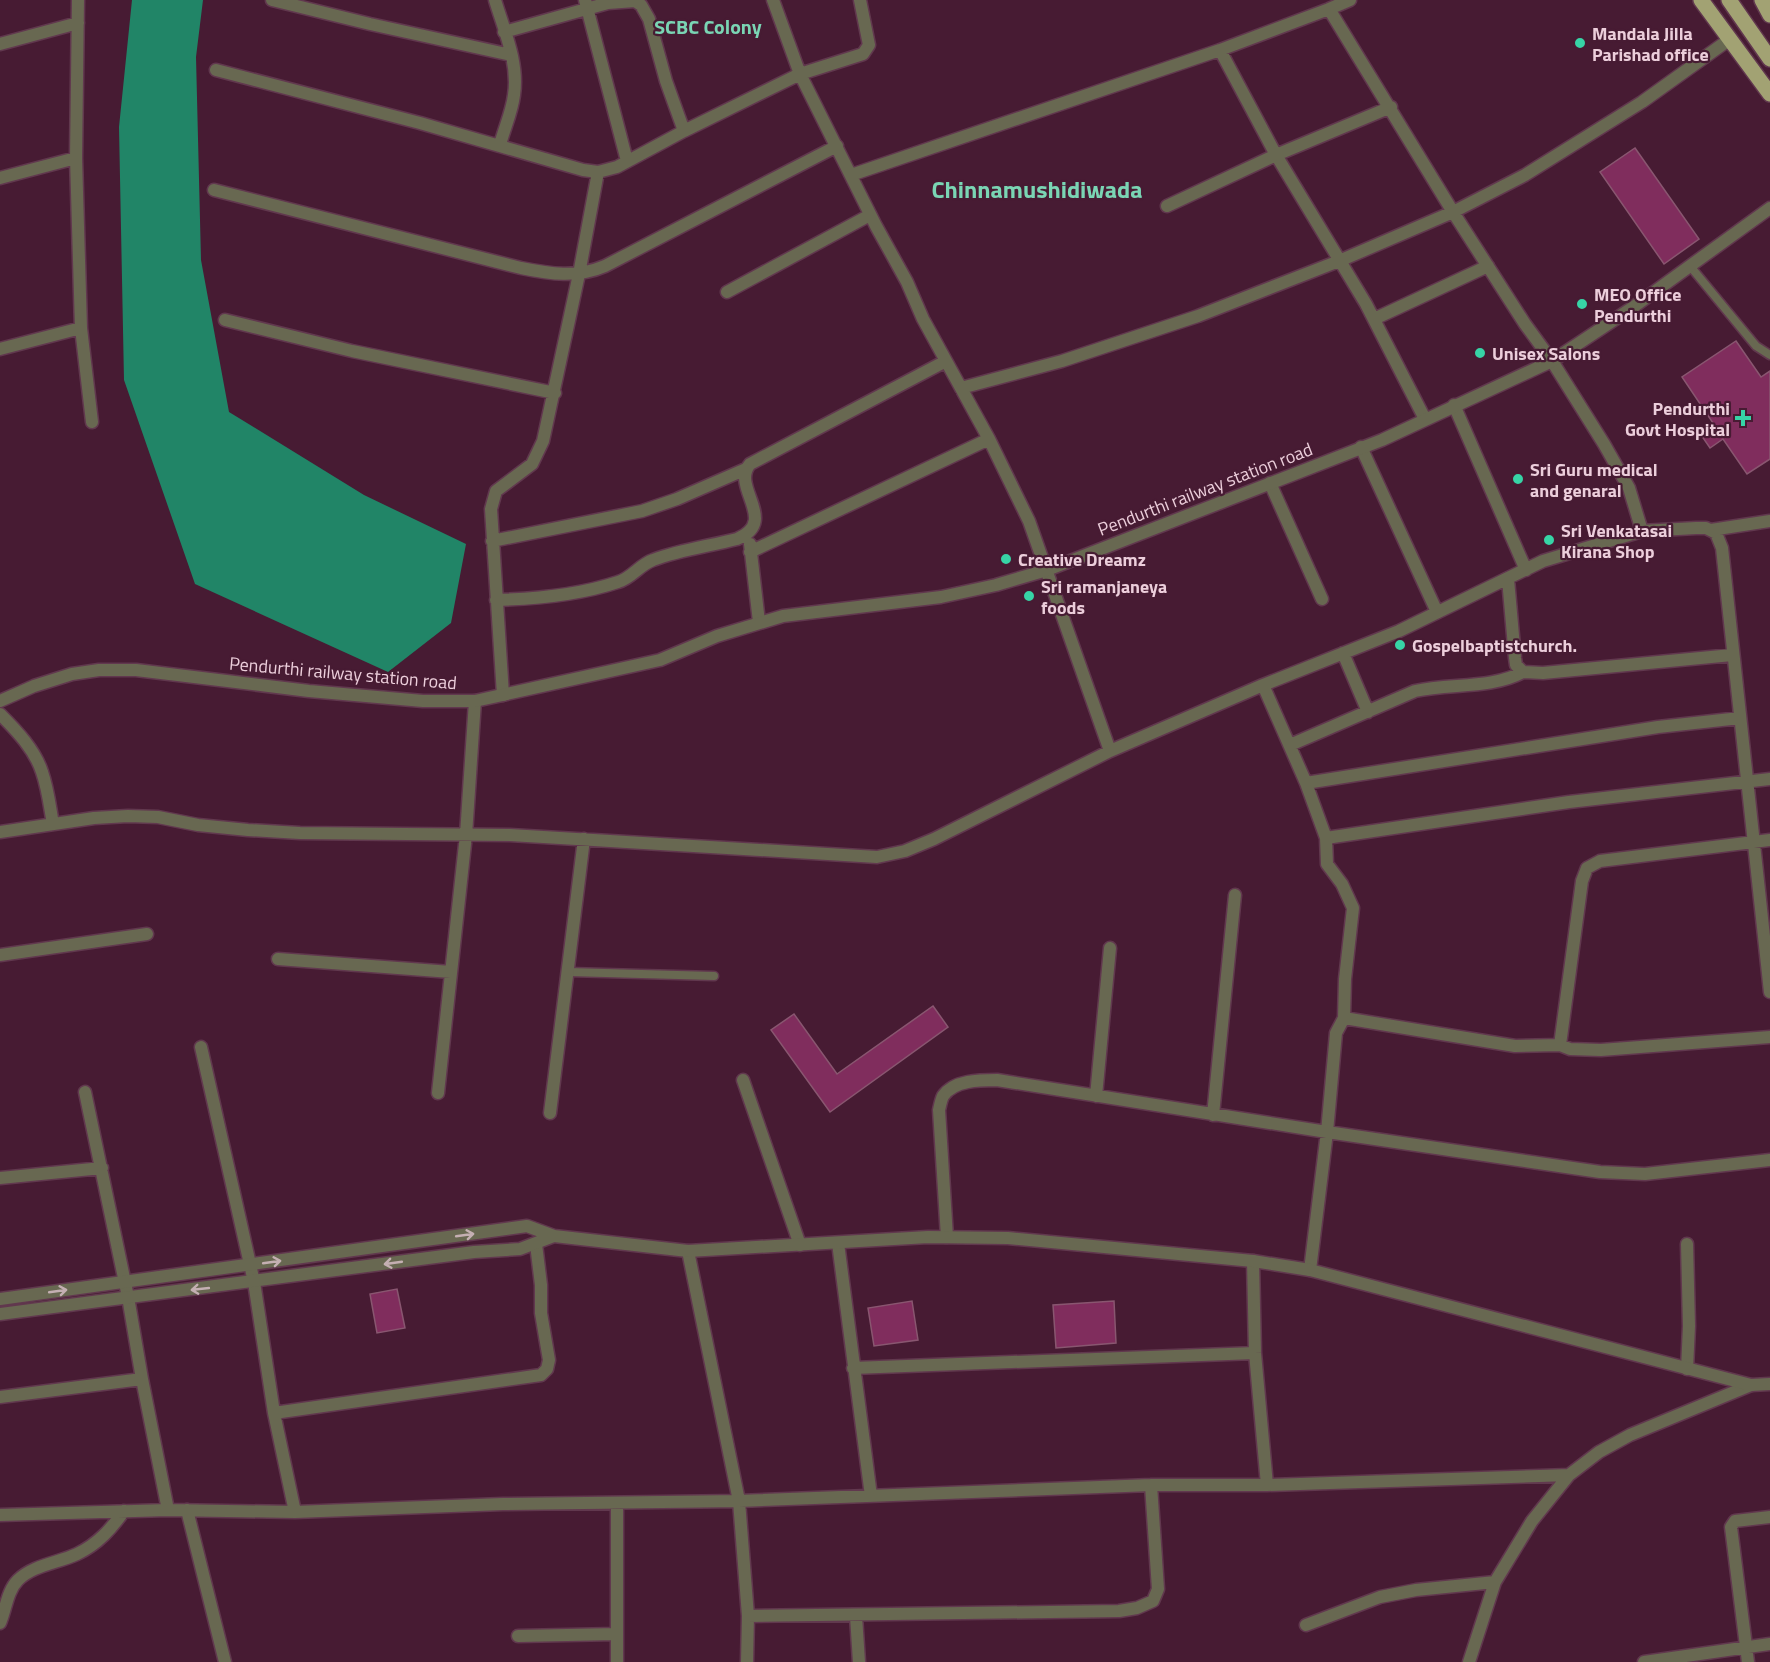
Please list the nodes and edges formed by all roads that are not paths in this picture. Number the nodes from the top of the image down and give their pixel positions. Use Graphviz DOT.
graph roads {
  1 [pos="78,0"];
  2 [pos="272,0"];
  3 [pos="495,0"];
  4 [pos="772,0"];
  5 [pos="860,0"];
  6 [pos="1350,0"];
  7 [pos="1701,0"];
  8 [pos="1729,0"];
  9 [pos="1761,0"];
  10 [pos="586,5"];
  11 [pos="1329,9"];
  12 [pos="1770,15"];
  13 [pos="78,23"];
  14 [pos="504,32"];
  15 [pos="1730,39"];
  16 [pos="0,44"];
  17 [pos="1220,50"];
  18 [pos="511,55"];
  19 [pos="1770,59"];
  20 [pos="216,70"];
  21 [pos="800,74"];
  22 [pos="1770,94"];
  23 [pos="1391,107"];
  24 [pos="684,131"];
  25 [pos="500,145"];
  26 [pos="837,146"];
  27 [pos="1276,155"];
  28 [pos="76,158"];
  29 [pos="627,161"];
  30 [pos="598,172"];
  31 [pos="850,175"];
  32 [pos="0,178"];
  33 [pos="214,190"];
  34 [pos="1167,206"];
  35 [pos="1770,208"];
  36 [pos="1453,212"];
  37 [pos="870,215"];
  38 [pos="1339,261"];
  39 [pos="1488,266"];
  40 [pos="1690,266"];
  41 [pos="579,274"];
  42 [pos="727,292"];
  43 [pos="1374,319"];
  44 [pos="225,320"];
  45 [pos="81,328"];
  46 [pos="0,349"];
  47 [pos="1770,355"];
  48 [pos="946,361"];
  49 [pos="1552,361"];
  50 [pos="962,388"];
  51 [pos="555,393"];
  52 [pos="1454,405"];
  53 [pos="1425,419"];
  54 [pos="92,422"];
  55 [pos="989,439"];
  56 [pos="1361,447"];
  57 [pos="746,469"];
  58 [pos="1270,483"];
  59 [pos="1770,521"];
  60 [pos="1711,530"];
  61 [pos="1642,531"];
  62 [pos="748,534"];
  63 [pos="492,541"];
  64 [pos="750,552"];
  65 [pos="1047,570"];
  66 [pos="1526,570"];
  67 [pos="1508,579"];
  68 [pos="1322,599"];
  69 [pos="496,600"];
  70 [pos="1437,612"];
  71 [pos="759,622"];
  72 [pos="1343,652"];
  73 [pos="1732,655"];
  74 [pos="1523,672"];
  75 [pos="1263,685"];
  76 [pos="503,695"];
  77 [pos="0,701"];
  78 [pos="475,701"];
  79 [pos="1368,712"];
  80 [pos="0,714"];
  81 [pos="1740,718"];
  82 [pos="1290,745"];
  83 [pos="1110,751"];
  84 [pos="1770,779"];
  85 [pos="1748,782"];
  86 [pos="1306,783"];
  87 [pos="53,824"];
  88 [pos="0,832"];
  89 [pos="466,836"];
  90 [pos="1326,838"];
  91 [pos="584,839"];
  92 [pos="1770,840"];
  93 [pos="1753,842"];
  94 [pos="1235,894"];
  95 [pos="147,934"];
  96 [pos="1110,948"];
  97 [pos="0,955"];
  98 [pos="278,959"];
  99 [pos="451,972"];
  100 [pos="569,972"];
  101 [pos="714,976"];
  102 [pos="1770,992"];
  103 [pos="1344,1018"];
  104 [pos="1770,1037"];
  105 [pos="1560,1045"];
  106 [pos="201,1047"];
  107 [pos="743,1080"];
  108 [pos="85,1092"];
  109 [pos="438,1093"];
  110 [pos="1096,1096"];
  111 [pos="550,1113"];
  112 [pos="1213,1115"];
  113 [pos="1327,1132"];
  114 [pos="1770,1160"];
  115 [pos="102,1168"];
  116 [pos="0,1178"];
  117 [pos="554,1236"];
  118 [pos="947,1237"];
  119 [pos="838,1243"];
  120 [pos="536,1244"];
  121 [pos="1687,1244"];
  122 [pos="800,1245"];
  123 [pos="688,1251"];
  124 [pos="1253,1262"];
  125 [pos="250,1265"];
  126 [pos="1310,1270"];
  127 [pos="125,1282"];
  128 [pos="254,1282"];
  129 [pos="128,1297"];
  130 [pos="0,1299"];
  131 [pos="0,1314"];
  132 [pos="1255,1353"];
  133 [pos="854,1368"];
  134 [pos="1687,1369"];
  135 [pos="142,1379"];
  136 [pos="1770,1384"];
  137 [pos="1751,1385"];
  138 [pos="0,1397"];
  139 [pos="274,1413"];
  140 [pos="1569,1475"];
  141 [pos="1151,1485"];
  142 [pos="1266,1485"];
  143 [pos="871,1496"];
  144 [pos="740,1501"];
  145 [pos="617,1504"];
  146 [pos="168,1510"];
  147 [pos="187,1510"];
  148 [pos="124,1511"];
  149 [pos="295,1512"];
  150 [pos="0,1515"];
  151 [pos="1770,1517"];
  152 [pos="1496,1582"];
  153 [pos="748,1616"];
  154 [pos="856,1616"];
  155 [pos="0,1623"];
  156 [pos="1306,1625"];
  157 [pos="616,1634"];
  158 [pos="518,1636"];
  159 [pos="1770,1644"];
  160 [pos="1746,1647"];
  161 [pos="225,1662"];
  162 [pos="617,1662"];
  163 [pos="747,1662"];
  164 [pos="859,1662"];
  165 [pos="1469,1662"];
  166 [pos="1644,1662"];
  167 [pos="1748,1662"];
  1 -- 13 [label="street"];
  2 -- 18 [label="street"];
  3 -- 14 [label="street"];
  4 -- 21 [label="street"];
  5 -- 21 [label="street"];
  6 -- 11 [label="street"];
  7 -- 15 [label="main road"];
  8 -- 19 [label="main road"];
  9 -- 12 [label="main road"];
  10 -- 14 [label="street"];
  10 -- 24 [label="street"];
  10 -- 29 [label="street"];
  11 -- 17 [label="street"];
  11 -- 23 [label="street"];
  13 -- 16 [label="street"];
  13 -- 28 [label="street"];
  14 -- 18 [label="street"];
  15 -- 22 [label="main road"];
  15 -- 36 [label="street"];
  17 -- 27 [label="street"];
  17 -- 31 [label="street"];
  18 -- 25 [label="street"];
  20 -- 25 [label="street"];
  21 -- 24 [label="street"];
  21 -- 26 [label="street"];
  23 -- 27 [label="street"];
  23 -- 36 [label="street"];
  24 -- 29 [label="street"];
  25 -- 30 [label="street"];
  26 -- 31 [label="street"];
  26 -- 41 [label="street"];
  27 -- 34 [label="street"];
  27 -- 38 [label="street"];
  28 -- 32 [label="street"];
  28 -- 45 [label="street"];
  29 -- 30 [label="street"];
  30 -- 41 [label="street"];
  31 -- 37 [label="street"];
  33 -- 41 [label="street"];
  35 -- 40 [label="street, Pendurthi railway station road"];
  36 -- 38 [label="street"];
  36 -- 39 [label="street"];
  37 -- 42 [label="street"];
  37 -- 48 [label="street"];
  38 -- 43 [label="street"];
  38 -- 50 [label="street"];
  39 -- 43 [label="street"];
  39 -- 49 [label="street"];
  40 -- 47 [label="lane"];
  40 -- 49 [label="street, Pendurthi railway station road"];
  41 -- 51 [label="street"];
  43 -- 53 [label="street"];
  44 -- 51 [label="street"];
  45 -- 46 [label="street"];
  45 -- 54 [label="street"];
  48 -- 50 [label="street"];
  48 -- 57 [label="street"];
  49 -- 52 [label="street, Pendurthi railway station road"];
  49 -- 61 [label="street"];
  50 -- 55 [label="street"];
  51 -- 63 [label="street"];
  52 -- 53 [label="street, Pendurthi railway station road"];
  52 -- 66 [label="street"];
  53 -- 56 [label="street, Pendurthi railway station road"];
  55 -- 64 [label="street"];
  55 -- 65 [label="street"];
  56 -- 58 [label="street, Pendurthi railway station road"];
  56 -- 70 [label="street"];
  57 -- 62 [label="street"];
  57 -- 63 [label="street"];
  58 -- 65 [label="street, Pendurthi railway station road"];
  58 -- 68 [label="street"];
  59 -- 60 [label="street"];
  60 -- 61 [label="street"];
  60 -- 73 [label="street"];
  61 -- 66 [label="street"];
  62 -- 64 [label="street"];
  62 -- 69 [label="street"];
  63 -- 69 [label="street"];
  64 -- 71 [label="street"];
  65 -- 71 [label="street, Pendurthi railway station road"];
  65 -- 83 [label="street"];
  66 -- 67 [label="street"];
  67 -- 70 [label="street"];
  67 -- 74 [label="street"];
  69 -- 76 [label="street"];
  70 -- 72 [label="street"];
  71 -- 76 [label="street, Pendurthi railway station road"];
  72 -- 75 [label="street"];
  72 -- 79 [label="street"];
  73 -- 74 [label="street"];
  73 -- 81 [label="street"];
  74 -- 79 [label="street"];
  75 -- 82 [label="street"];
  75 -- 83 [label="street"];
  76 -- 78 [label="street, Pendurthi railway station road"];
  77 -- 78 [label="street, Pendurthi railway station road"];
  78 -- 89 [label="street"];
  79 -- 82 [label="street"];
  80 -- 87 [label="street"];
  81 -- 85 [label="street"];
  81 -- 86 [label="street"];
  82 -- 86 [label="street"];
  83 -- 91 [label="street"];
  84 -- 85 [label="street"];
  85 -- 90 [label="street"];
  85 -- 93 [label="street"];
  86 -- 90 [label="street"];
  87 -- 88 [label="street"];
  87 -- 89 [label="street"];
  89 -- 91 [label="street"];
  89 -- 99 [label="street"];
  90 -- 103 [label="street"];
  91 -- 100 [label="street"];
  92 -- 93 [label="street"];
  93 -- 102 [label="street"];
  93 -- 105 [label="street"];
  94 -- 112 [label="street"];
  95 -- 97 [label="street"];
  96 -- 110 [label="street"];
  98 -- 99 [label="street"];
  99 -- 109 [label="street"];
  100 -- 101 [label="lane"];
  100 -- 111 [label="street"];
  103 -- 105 [label="street"];
  103 -- 113 [label="street"];
  104 -- 105 [label="street"];
  106 -- 125 [label="street"];
  107 -- 122 [label="street"];
  108 -- 115 [label="street"];
  110 -- 112 [label="street"];
  110 -- 118 [label="street"];
  112 -- 113 [label="street"];
  113 -- 114 [label="street"];
  113 -- 126 [label="street"];
  115 -- 116 [label="street"];
  115 -- 127 [label="street"];
  117 -- 120 [label="street"];
  117 -- 123 [label="street"];
  125 -- 117 [label="street, one-way"];
  118 -- 119 [label="street"];
  118 -- 124 [label="street"];
  119 -- 122 [label="street"];
  119 -- 133 [label="street"];
  120 -- 128 [label="street, one-way"];
  120 -- 139 [label="street"];
  121 -- 134 [label="street"];
  122 -- 123 [label="street"];
  123 -- 144 [label="street"];
  124 -- 126 [label="street"];
  124 -- 132 [label="street"];
  125 -- 127 [label="street"];
  125 -- 128 [label="street"];
  126 -- 134 [label="street"];
  127 -- 129 [label="street"];
  130 -- 127 [label="street, one-way"];
  128 -- 129 [label="street, one-way"];
  128 -- 139 [label="street"];
  129 -- 131 [label="street"];
  129 -- 135 [label="street"];
  132 -- 133 [label="street"];
  132 -- 142 [label="street"];
  133 -- 143 [label="street"];
  134 -- 137 [label="street"];
  135 -- 138 [label="street"];
  135 -- 146 [label="street"];
  136 -- 137 [label="street"];
  137 -- 140 [label="street"];
  139 -- 149 [label="street"];
  140 -- 142 [label="street"];
  140 -- 152 [label="street"];
  141 -- 142 [label="street"];
  141 -- 143 [label="street"];
  141 -- 154 [label="street"];
  143 -- 144 [label="street"];
  144 -- 145 [label="street"];
  144 -- 153 [label="street"];
  145 -- 149 [label="street"];
  145 -- 157 [label="street"];
  146 -- 147 [label="street"];
  146 -- 148 [label="street"];
  147 -- 149 [label="street"];
  147 -- 161 [label="street"];
  148 -- 150 [label="street"];
  148 -- 155 [label="street"];
  151 -- 160 [label="street"];
  152 -- 156 [label="street"];
  152 -- 165 [label="street"];
  153 -- 154 [label="street"];
  153 -- 163 [label="street"];
  154 -- 164 [label="street"];
  157 -- 158 [label="street"];
  157 -- 162 [label="street"];
  159 -- 160 [label="street"];
  160 -- 166 [label="street"];
  160 -- 167 [label="street"];
}
